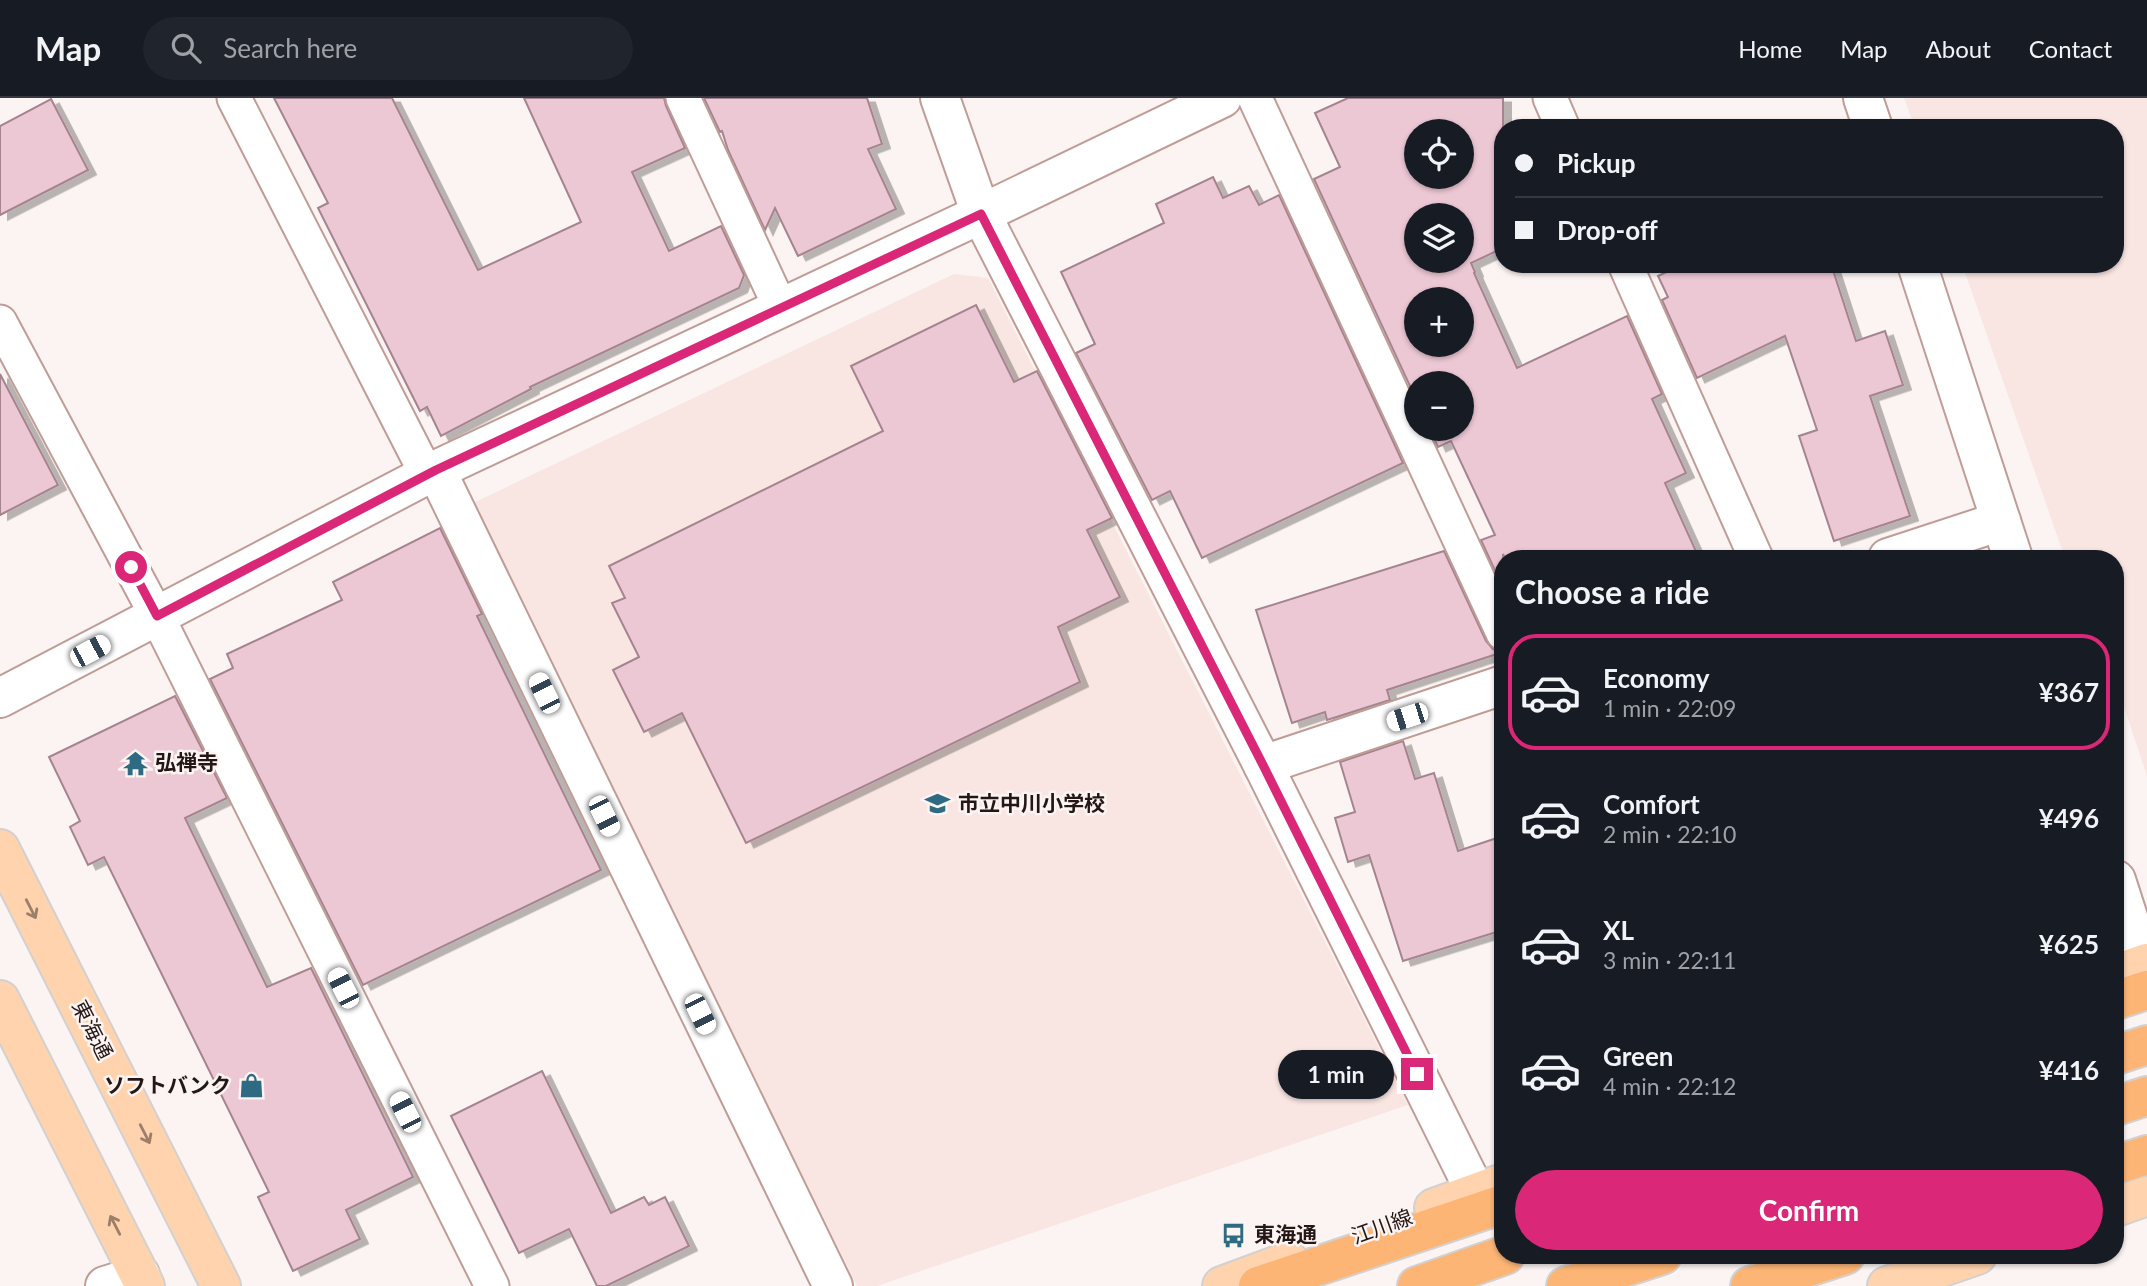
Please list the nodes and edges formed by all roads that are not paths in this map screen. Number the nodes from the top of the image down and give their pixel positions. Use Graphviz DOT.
graph roads {
  1 [pos="234,98"];
  2 [pos="683,98"];
  3 [pos="940,98"];
  4 [pos="1222,98"];
  5 [pos="1255,98"];
  6 [pos="1550,98"];
  7 [pos="1863,98"];
  8 [pos="1559,119"];
  9 [pos="1870,119"];
  10 [pos="981,214"];
  11 [pos="1629,273"];
  12 [pos="1920,273"];
  13 [pos="780,309"];
  14 [pos="0,322"];
  15 [pos="431,473"];
  16 [pos="2001,521"];
  17 [pos="1752,550"];
  18 [pos="1912,550"];
  19 [pos="2010,550"];
  20 [pos="1494,615"];
  21 [pos="157,616"];
  22 [pos="1494,688"];
  23 [pos="0,698"];
  24 [pos="1263,765"];
  25 [pos="0,849"];
  26 [pos="2124,914"];
  27 [pos="2138,973"];
  28 [pos="2124,990"];
  29 [pos="0,1000"];
  30 [pos="2147,1045"];
  31 [pos="2124,1052"];
  32 [pos="2147,1096"];
  33 [pos="2124,1104"];
  34 [pos="2147,1155"];
  35 [pos="2124,1162"];
  36 [pos="1494,1194"];
  37 [pos="2147,1196"];
  38 [pos="2124,1204"];
  39 [pos="1494,1259"];
  40 [pos="1634,1264"];
  41 [pos="1817,1264"];
  42 [pos="1951,1264"];
  43 [pos="130,1282"];
  44 [pos="221,1286"];
  45 [pos="492,1286"];
  46 [pos="833,1286"];
  47 [pos="1222,1286"];
  48 [pos="1258,1286"];
  49 [pos="1418,1286"];
  50 [pos="1566,1286"];
  51 [pos="1750,1286"];
  52 [pos="1887,1286"];
  1 -- 15 [label="lane"];
  2 -- 13 [label="lane"];
  3 -- 10 [label="street"];
  4 -- 10 [label="street"];
  5 -- 20 [label="lane"];
  6 -- 8 [label="lane"];
  7 -- 9 [label="street"];
  10 -- 13 [label="street"];
  10 -- 24 [label="street"];
  11 -- 17 [label="lane"];
  12 -- 16 [label="street"];
  13 -- 15 [label="street"];
  14 -- 21 [label="lane"];
  15 -- 21 [label="street"];
  15 -- 46 [label="street"];
  16 -- 18 [label="street"];
  16 -- 19 [label="street"];
  21 -- 23 [label="street"];
  21 -- 45 [label="lane"];
  22 -- 24 [label="street"];
  24 -- 36 [label="street"];
  25 -- 44 [label="main road, 東海通, one-way"];
  26 -- 27 [label="street"];
  27 -- 28 [label="highway"];
  43 -- 29 [label="main road, one-way"];
  30 -- 31 [label="highway"];
  32 -- 33 [label="highway"];
  34 -- 35 [label="highway"];
  36 -- 47 [label="main road, 江川線"];
  36 -- 48 [label="highway"];
  37 -- 38 [label="main road"];
  39 -- 49 [label="highway"];
  40 -- 50 [label="highway"];
  41 -- 51 [label="highway"];
  42 -- 52 [label="main road"];
}
